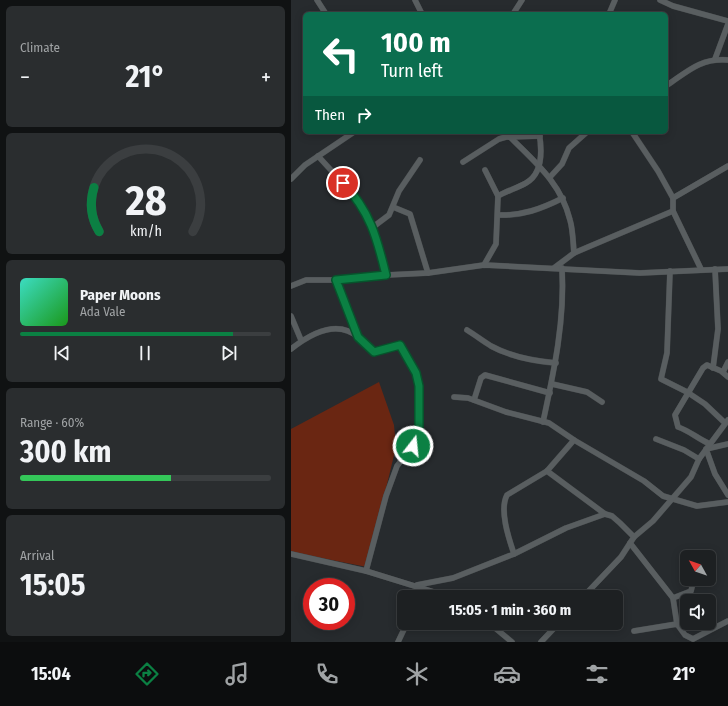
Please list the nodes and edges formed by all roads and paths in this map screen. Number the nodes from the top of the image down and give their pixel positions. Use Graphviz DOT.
graph roads {
  1 [pos="317,0"];
  2 [pos="415,0"];
  3 [pos="522,0"];
  4 [pos="615,0"];
  5 [pos="660,0"];
  6 [pos="326,12"];
  7 [pos="421,12"];
  8 [pos="514,12"];
  9 [pos="610,12"];
  10 [pos="728,21"];
  11 [pos="728,24"];
  12 [pos="715,59"];
  13 [pos="728,60"];
  14 [pos="668,85"];
  15 [pos="350,134"];
  16 [pos="539,134"];
  17 [pos="585,134"];
  18 [pos="633,134"];
  19 [pos="510,137"];
  20 [pos="318,156"];
  21 [pos="419,160"];
  22 [pos="463,162"];
  23 [pos="728,166"];
  24 [pos="540,167"];
  25 [pos="485,170"];
  26 [pos="550,176"];
  27 [pos="291,179"];
  28 [pos="498,196"];
  29 [pos="563,198"];
  30 [pos="673,198"];
  31 [pos="393,207"];
  32 [pos="673,211"];
  33 [pos="498,215"];
  34 [pos="373,227"];
  35 [pos="574,253"];
  36 [pos="484,264"];
  37 [pos="554,268"];
  38 [pos="562,268"];
  39 [pos="701,269"];
  40 [pos="715,269"];
  41 [pos="728,269"];
  42 [pos="670,271"];
  43 [pos="428,273"];
  44 [pos="386,275"];
  45 [pos="336,280"];
  46 [pos="291,286"];
  47 [pos="291,316"];
  48 [pos="467,330"];
  49 [pos="358,337"];
  50 [pos="301,340"];
  51 [pos="291,349"];
  52 [pos="728,362"];
  53 [pos="556,363"];
  54 [pos="713,368"];
  55 [pos="723,372"];
  56 [pos="728,377"];
  57 [pos="552,384"];
  58 [pos="687,392"];
  59 [pos="550,393"];
  60 [pos="454,397"];
  61 [pos="474,400"];
  62 [pos="603,402"];
  63 [pos="727,421"];
  64 [pos="543,422"];
  65 [pos="656,439"];
  66 [pos="574,440"];
  67 [pos="710,444"];
  68 [pos="728,444"];
  69 [pos="706,450"];
  70 [pos="699,459"];
  71 [pos="547,471"];
  72 [pos="728,495"];
  73 [pos="672,499"];
  74 [pos="728,502"];
  75 [pos="605,514"];
  76 [pos="632,540"];
  77 [pos="291,554"];
  78 [pos="513,554"];
  79 [pos="366,570"];
  80 [pos="692,586"];
  81 [pos="420,587"];
  82 [pos="429,590"];
  83 [pos="590,590"];
  84 [pos="673,598"];
  85 [pos="728,622"];
  86 [pos="677,624"];
  87 [pos="404,630"];
  88 [pos="497,630"];
  89 [pos="552,630"];
  90 [pos="634,631"];
  91 [pos="398,642"];
  92 [pos="512,642"];
  93 [pos="541,642"];
  1 -- 6 [label="street"];
  2 -- 7 [label="street"];
  3 -- 8 [label="street"];
  4 -- 9 [label="street"];
  5 -- 10 [label="street"];
  11 -- 12 [label="street"];
  12 -- 13 [label="street"];
  12 -- 14 [label="street"];
  15 -- 20 [label="street"];
  16 -- 19 [label="street"];
  16 -- 24 [label="street"];
  17 -- 26 [label="street"];
  18 -- 30 [label="street"];
  19 -- 22 [label="street"];
  19 -- 24 [label="street"];
  20 -- 27 [label="street"];
  20 -- 34 [label="street"];
  21 -- 31 [label="street"];
  23 -- 30 [label="street"];
  24 -- 26 [label="street"];
  24 -- 28 [label="street"];
  25 -- 28 [label="street"];
  26 -- 29 [label="street"];
  28 -- 33 [label="street"];
  29 -- 33 [label="street"];
  29 -- 35 [label="street"];
  30 -- 32 [label="street"];
  31 -- 34 [label="street"];
  31 -- 43 [label="street"];
  32 -- 35 [label="street"];
  32 -- 39 [label="street"];
  33 -- 36 [label="street"];
  34 -- 44 [label="street"];
  35 -- 37 [label="street"];
  36 -- 37 [label="street"];
  36 -- 43 [label="street"];
  37 -- 38 [label="street"];
  38 -- 42 [label="street"];
  38 -- 53 [label="street"];
  39 -- 40 [label="street"];
  39 -- 42 [label="street"];
  40 -- 41 [label="street"];
  40 -- 54 [label="street"];
  42 -- 58 [label="street"];
  43 -- 44 [label="street"];
  44 -- 45 [label="street"];
  45 -- 46 [label="street"];
  45 -- 49 [label="street"];
  47 -- 50 [label="street"];
  48 -- 53 [label="street"];
  49 -- 50 [label="street"];
  49 -- 79 [label="street"];
  50 -- 51 [label="street"];
  52 -- 55 [label="street"];
  53 -- 57 [label="street"];
  54 -- 55 [label="street"];
  54 -- 58 [label="street"];
  55 -- 56 [label="street"];
  57 -- 59 [label="street"];
  57 -- 62 [label="street"];
  58 -- 63 [label="street"];
  58 -- 67 [label="street"];
  59 -- 61 [label="street"];
  59 -- 64 [label="street"];
  60 -- 61 [label="street"];
  61 -- 64 [label="street"];
  63 -- 67 [label="street"];
  64 -- 66 [label="street"];
  65 -- 70 [label="street"];
  66 -- 71 [label="street"];
  66 -- 73 [label="street"];
  67 -- 69 [label="street"];
  68 -- 69 [label="street"];
  69 -- 70 [label="street"];
  69 -- 72 [label="street"];
  70 -- 73 [label="street"];
  71 -- 75 [label="street"];
  71 -- 78 [label="street"];
  73 -- 74 [label="street"];
  73 -- 76 [label="street"];
  75 -- 76 [label="street"];
  75 -- 78 [label="street"];
  76 -- 83 [label="street"];
  76 -- 84 [label="street"];
  77 -- 79 [label="street"];
  78 -- 81 [label="street"];
  79 -- 81 [label="street"];
  80 -- 84 [label="street"];
  81 -- 82 [label="street"];
  84 -- 86 [label="street"];
  85 -- 86 [label="street"];
  86 -- 90 [label="street"];
  87 -- 91 [label="street"];
  88 -- 92 [label="street"];
  89 -- 93 [label="street"];
}
